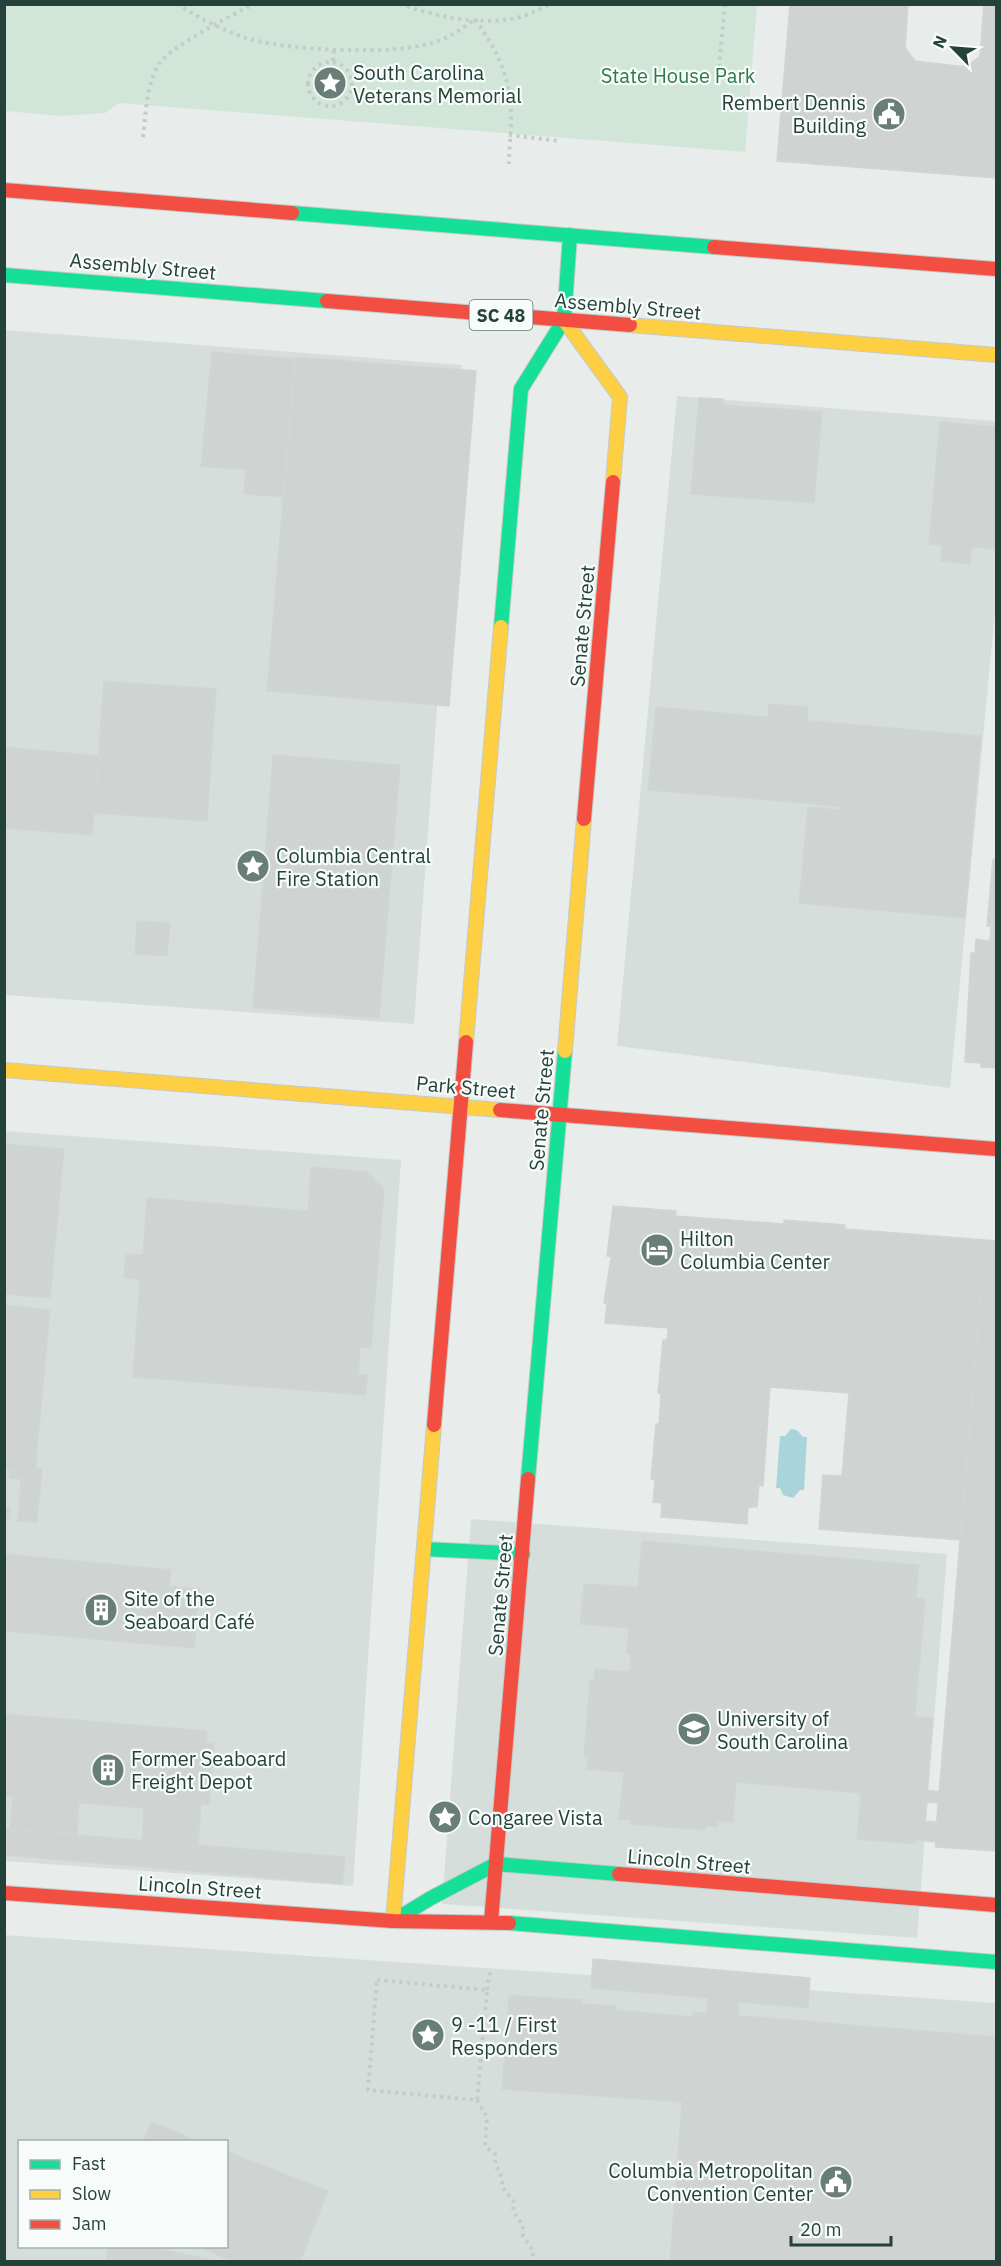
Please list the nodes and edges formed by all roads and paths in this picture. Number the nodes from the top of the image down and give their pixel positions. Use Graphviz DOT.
graph roads {
  1 [pos="177,4"];
  2 [pos="254,4"];
  3 [pos="400,4"];
  4 [pos="551,4"];
  5 [pos="725,4"];
  6 [pos="475,19"];
  7 [pos="214,25"];
  8 [pos="334,49"];
  9 [pos="333,61"];
  10 [pos="719,67"];
  11 [pos="509,135"];
  12 [pos="143,137"];
  13 [pos="559,141"];
  14 [pos="509,164"];
  15 [pos="4,190"];
  16 [pos="570,235"];
  17 [pos="996,269"];
  18 [pos="4,275"];
  19 [pos="564,320"];
  20 [pos="996,355"];
  21 [pos="4,1070"];
  22 [pos="460,1106"];
  23 [pos="560,1114"];
  24 [pos="996,1149"];
  25 [pos="424,1549"];
  26 [pos="523,1554"];
  27 [pos="496,1864"];
  28 [pos="4,1893"];
  29 [pos="996,1905"];
  30 [pos="393,1921"];
  31 [pos="491,1922"];
  32 [pos="996,1962"];
  33 [pos="490,1972"];
  34 [pos="487,1990"];
  35 [pos="477,2100"];
  36 [pos="533,2262"];
  1 -- 7 [label="path"];
  2 -- 7 [label="path"];
  3 -- 6 [label="path"];
  4 -- 6 [label="path"];
  5 -- 10 [label="path"];
  6 -- 8 [label="path"];
  6 -- 11 [label="path"];
  7 -- 8 [label="path"];
  7 -- 12 [label="path"];
  8 -- 9 [label="path"];
  9 -- 9 [label="path"];
  11 -- 13 [label="path"];
  11 -- 14 [label="path"];
  15 -- 16 [label="street"];
  16 -- 17 [label="street"];
  16 -- 19 [label="street"];
  18 -- 19 [label="street, Assembly Street / SC 48"];
  19 -- 20 [label="street, Assembly Street / SC 48"];
  19 -- 22 [label="street"];
  19 -- 23 [label="street, Senate Street"];
  21 -- 22 [label="street, Park Street"];
  22 -- 23 [label="street, Park Street"];
  22 -- 25 [label="street"];
  23 -- 24 [label="street, Park Street"];
  23 -- 26 [label="street, Senate Street"];
  25 -- 26 [label="street"];
  25 -- 30 [label="street"];
  26 -- 27 [label="street, Senate Street"];
  27 -- 29 [label="street, Lincoln Street"];
  27 -- 30 [label="street"];
  27 -- 31 [label="street, Senate Street"];
  28 -- 30 [label="street, Lincoln Street"];
  30 -- 31 [label="street, Lincoln Street"];
  31 -- 32 [label="street, Lincoln Street"];
  33 -- 34 [label="path"];
  34 -- 35 [label="path"];
  34 -- 35 [label="path"];
  35 -- 36 [label="path"];
}
